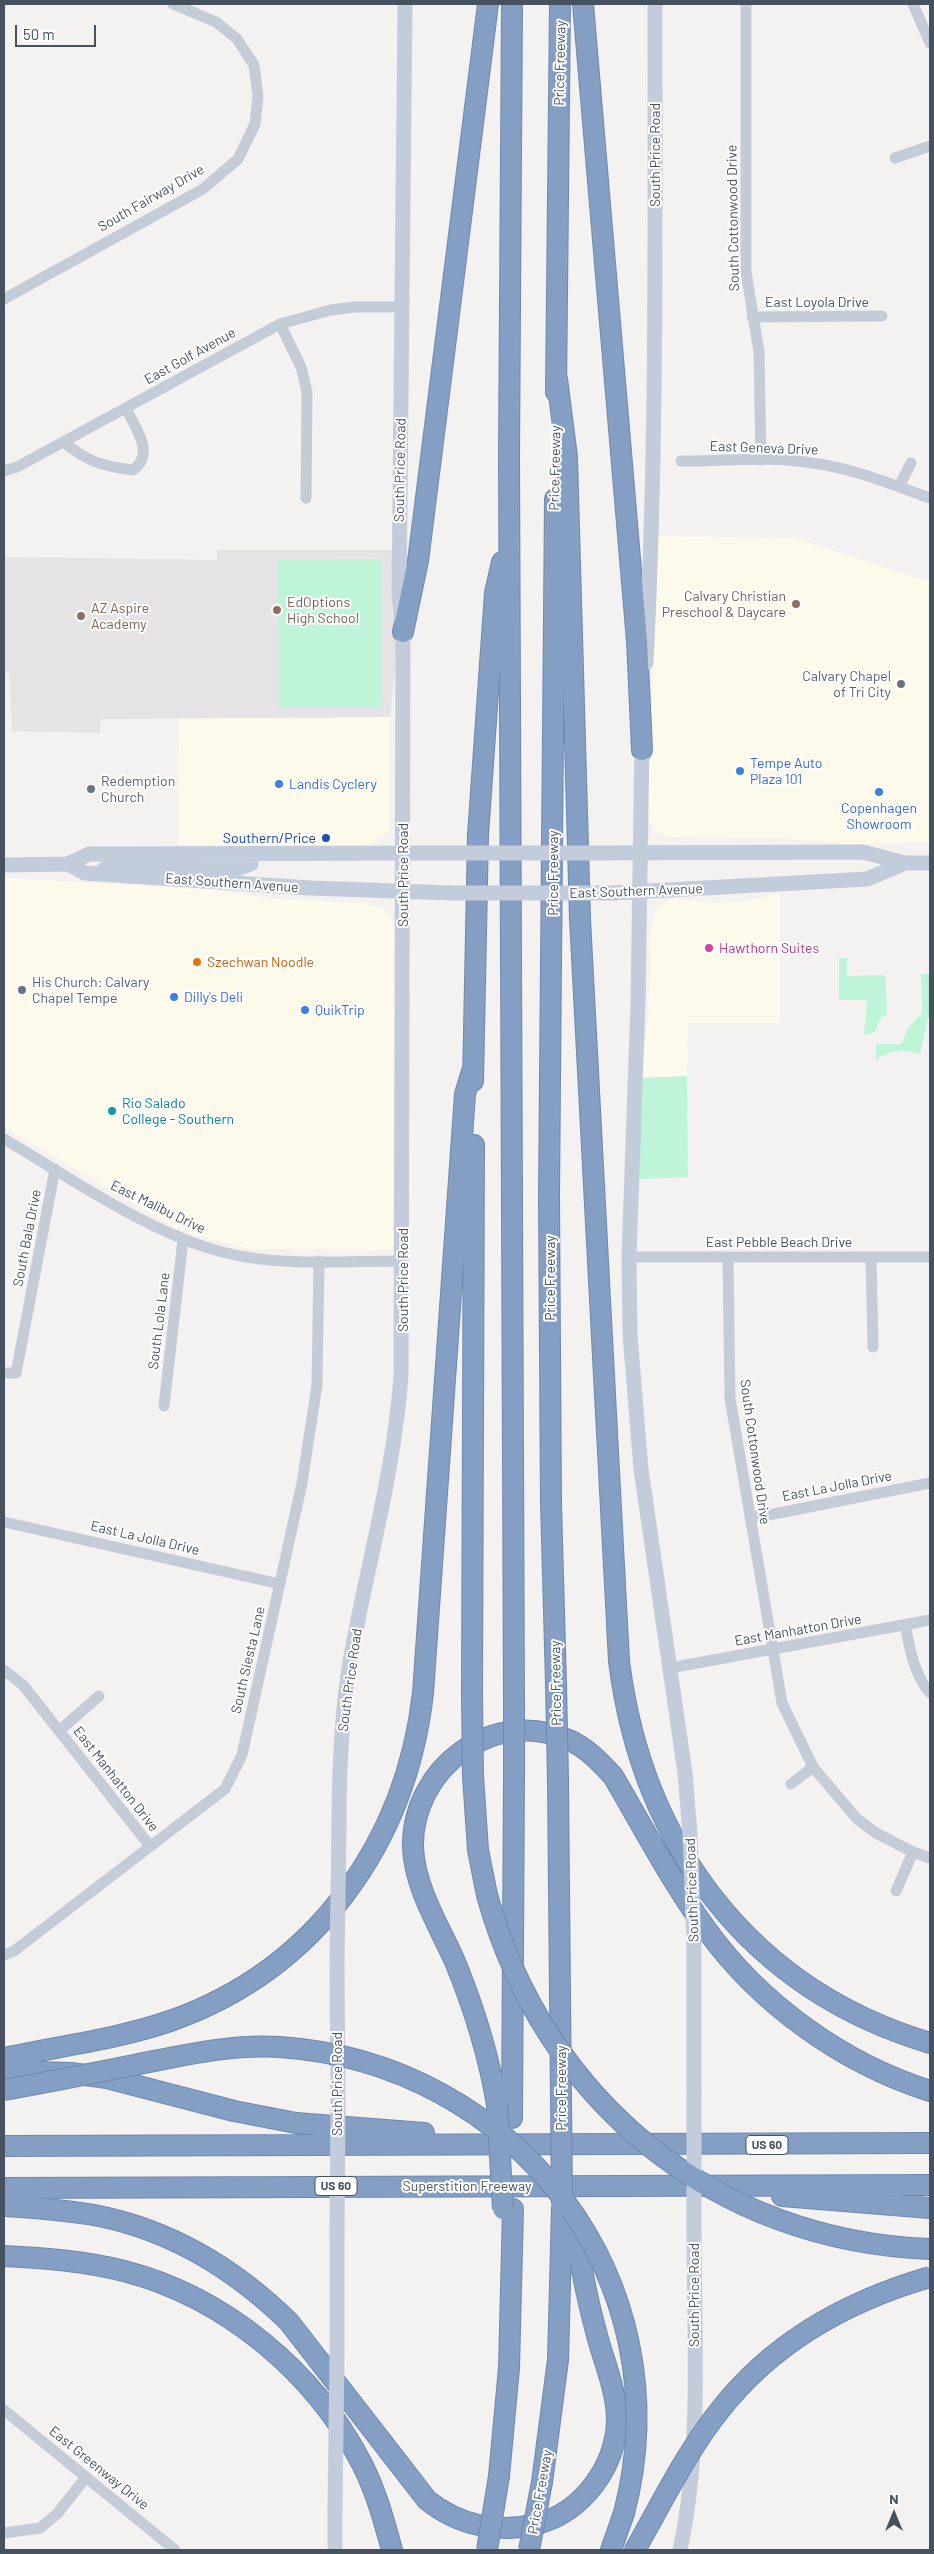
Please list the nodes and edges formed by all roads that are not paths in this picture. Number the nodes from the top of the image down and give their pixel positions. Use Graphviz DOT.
graph roads {
  1 [pos="173,4"];
  2 [pos="404,4"];
  3 [pos="488,4"];
  4 [pos="512,4"];
  5 [pos="560,4"];
  6 [pos="582,4"];
  7 [pos="655,4"];
  8 [pos="746,4"];
  9 [pos="913,4"];
  10 [pos="930,43"];
  11 [pos="930,146"];
  12 [pos="896,158"];
  13 [pos="4,299"];
  14 [pos="402,307"];
  15 [pos="882,316"];
  16 [pos="752,317"];
  17 [pos="280,324"];
  18 [pos="557,379"];
  19 [pos="126,408"];
  20 [pos="63,442"];
  21 [pos="762,460"];
  22 [pos="681,462"];
  23 [pos="911,463"];
  24 [pos="4,471"];
  25 [pos="899,487"];
  26 [pos="306,498"];
  27 [pos="930,498"];
  28 [pos="509,533"];
  29 [pos="403,632"];
  30 [pos="642,750"];
  31 [pos="641,852"];
  32 [pos="402,853"];
  33 [pos="252,854"];
  34 [pos="930,863"];
  35 [pos="68,864"];
  36 [pos="905,864"];
  37 [pos="4,865"];
  38 [pos="85,873"];
  39 [pos="402,892"];
  40 [pos="640,892"];
  41 [pos="473,1068"];
  42 [pos="4,1139"];
  43 [pos="55,1169"];
  44 [pos="183,1240"];
  45 [pos="629,1257"];
  46 [pos="871,1257"];
  47 [pos="930,1257"];
  48 [pos="728,1258"];
  49 [pos="319,1261"];
  50 [pos="403,1261"];
  51 [pos="872,1347"];
  52 [pos="4,1372"];
  53 [pos="164,1406"];
  54 [pos="930,1483"];
  55 [pos="750,1517"];
  56 [pos="4,1522"];
  57 [pos="280,1584"];
  58 [pos="930,1620"];
  59 [pos="905,1625"];
  60 [pos="772,1650"];
  61 [pos="670,1668"];
  62 [pos="4,1670"];
  63 [pos="930,1694"];
  64 [pos="99,1696"];
  65 [pos="59,1731"];
  66 [pos="813,1767"];
  67 [pos="791,1784"];
  68 [pos="150,1846"];
  69 [pos="913,1852"];
  70 [pos="930,1858"];
  71 [pos="896,1891"];
  72 [pos="4,1955"];
  73 [pos="930,2043"];
  74 [pos="4,2058"];
  75 [pos="4,2071"];
  76 [pos="4,2090"];
  77 [pos="930,2091"];
  78 [pos="505,2112"];
  79 [pos="930,2143"];
  80 [pos="4,2146"];
  81 [pos="603,2146"];
  82 [pos="668,2184"];
  83 [pos="930,2185"];
  84 [pos="4,2188"];
  85 [pos="4,2206"];
  86 [pos="568,2207"];
  87 [pos="930,2208"];
  88 [pos="930,2249"];
  89 [pos="4,2256"];
  90 [pos="930,2277"];
  91 [pos="4,2410"];
  92 [pos="86,2477"];
  93 [pos="4,2533"];
  94 [pos="175,2550"];
  95 [pos="335,2550"];
  96 [pos="392,2550"];
  97 [pos="487,2550"];
  98 [pos="529,2550"];
  99 [pos="611,2550"];
  100 [pos="635,2550"];
  101 [pos="680,2550"];
  1 -- 13 [label="street, South Fairway Drive"];
  2 -- 14 [label="main road, South Price Road"];
  3 -- 29 [label="highway"];
  4 -- 28 [label="highway"];
  5 -- 18 [label="highway, Price Freeway"];
  6 -- 30 [label="highway"];
  7 -- 30 [label="main road, South Price Road"];
  8 -- 16 [label="street, South Cottonwood Drive"];
  9 -- 10 [label="street"];
  11 -- 12 [label="street"];
  14 -- 17 [label="street, East Golf Avenue"];
  14 -- 29 [label="main road, South Price Road"];
  15 -- 16 [label="street, East Loyola Drive"];
  16 -- 21 [label="street, South Cottonwood Drive"];
  17 -- 19 [label="street, East Golf Avenue"];
  17 -- 26 [label="street"];
  18 -- 73 [label="highway"];
  18 -- 86 [label="highway, Price Freeway, bridge"];
  19 -- 20 [label="street, East Golf Avenue"];
  19 -- 20 [label="street"];
  20 -- 24 [label="street, East Golf Avenue"];
  21 -- 22 [label="street, East Geneva Drive"];
  21 -- 25 [label="street, East Geneva Drive"];
  23 -- 25 [label="street"];
  25 -- 27 [label="street, East Geneva Drive"];
  28 -- 41 [label="highway"];
  28 -- 78 [label="highway, bridge"];
  29 -- 32 [label="main road, South Price Road"];
  30 -- 31 [label="main road, South Price Road"];
  31 -- 32 [label="main road, East Southern Avenue, bridge"];
  31 -- 36 [label="main road, East Southern Avenue"];
  31 -- 40 [label="main road, South Price Road"];
  32 -- 33 [label="main road, East Southern Avenue"];
  32 -- 39 [label="main road, South Price Road"];
  33 -- 35 [label="main road, East Southern Avenue"];
  33 -- 38 [label="main road"];
  34 -- 36 [label="main road, East Southern Avenue"];
  35 -- 37 [label="main road, East Southern Avenue"];
  35 -- 38 [label="main road, East Southern Avenue"];
  36 -- 40 [label="main road, East Southern Avenue"];
  38 -- 39 [label="main road, East Southern Avenue"];
  39 -- 40 [label="main road, East Southern Avenue, bridge"];
  39 -- 50 [label="main road, South Price Road"];
  40 -- 45 [label="main road, South Price Road"];
  41 -- 74 [label="highway"];
  41 -- 88 [label="highway, bridge"];
  42 -- 43 [label="street, East Malibu Drive"];
  43 -- 44 [label="street, East Malibu Drive"];
  43 -- 52 [label="street, South Bala Drive"];
  44 -- 49 [label="street, East Malibu Drive"];
  44 -- 53 [label="street, South Lola Lane"];
  45 -- 48 [label="street, East Pebble Beach Drive"];
  45 -- 61 [label="main road, South Price Road"];
  46 -- 47 [label="street, East Pebble Beach Drive"];
  46 -- 48 [label="street, East Pebble Beach Drive"];
  46 -- 51 [label="street"];
  48 -- 55 [label="street, South Cottonwood Drive"];
  49 -- 50 [label="street, East Malibu Drive"];
  49 -- 57 [label="street, South Siesta Lane"];
  50 -- 95 [label="main road, South Price Road, bridge"];
  54 -- 55 [label="street, East La Jolla Drive"];
  55 -- 60 [label="street, South Cottonwood Drive"];
  56 -- 57 [label="street, East La Jolla Drive"];
  57 -- 68 [label="street, South Siesta Lane"];
  58 -- 59 [label="street, East Manhatton Drive"];
  59 -- 60 [label="street, East Manhatton Drive"];
  59 -- 63 [label="street"];
  60 -- 61 [label="street, East Manhatton Drive"];
  60 -- 66 [label="street, South Cottonwood Drive"];
  61 -- 101 [label="main road, South Price Road, bridge"];
  62 -- 65 [label="street, East Manhatton Drive"];
  64 -- 65 [label="street, East Manhatton Drive"];
  65 -- 68 [label="street, East Manhatton Drive"];
  66 -- 67 [label="street"];
  66 -- 69 [label="street, South Cottonwood Drive"];
  68 -- 72 [label="street, South Siesta Lane"];
  69 -- 70 [label="street, South Cottonwood Drive"];
  69 -- 71 [label="street"];
  75 -- 81 [label="highway"];
  76 -- 99 [label="highway, bridge"];
  77 -- 78 [label="highway"];
  78 -- 97 [label="highway, bridge"];
  79 -- 81 [label="highway, US 60"];
  80 -- 81 [label="highway, US 60"];
  82 -- 83 [label="highway, Superstition Freeway / US 60"];
  82 -- 84 [label="highway, Superstition Freeway / US 60"];
  82 -- 87 [label="highway"];
  85 -- 86 [label="highway"];
  86 -- 98 [label="highway, Price Freeway, bridge"];
  89 -- 96 [label="highway"];
  90 -- 100 [label="highway, bridge"];
  91 -- 92 [label="street, East Greenway Drive"];
  92 -- 93 [label="street"];
  92 -- 94 [label="street, East Greenway Drive"];
}
